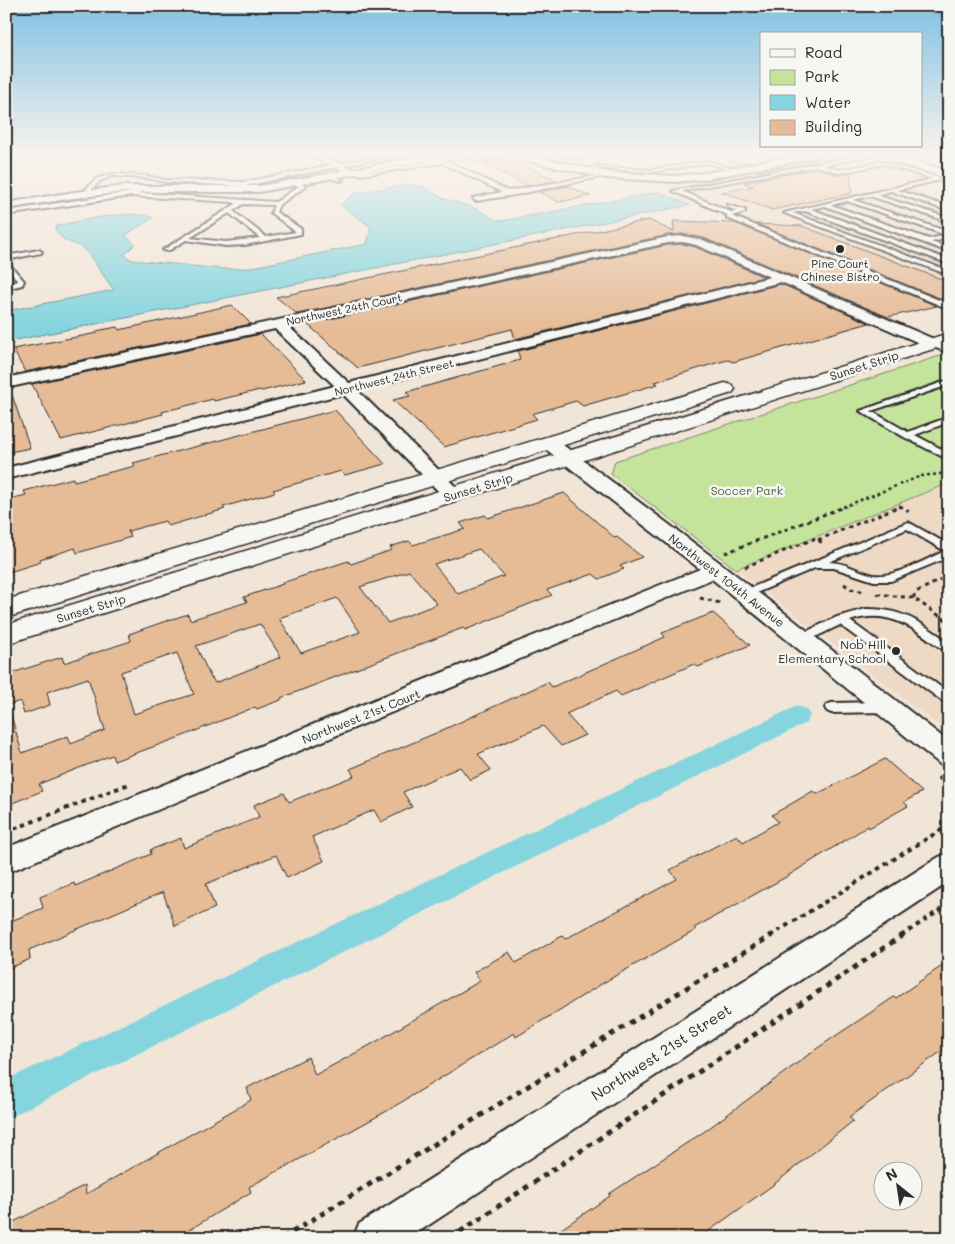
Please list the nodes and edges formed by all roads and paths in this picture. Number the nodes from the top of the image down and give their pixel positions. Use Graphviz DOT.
graph roads {
  1 [pos="228,212"];
  2 [pos="231,212"];
  3 [pos="273,212"];
  4 [pos="725,212"];
  5 [pos="739,212"];
  6 [pos="786,212"];
  7 [pos="811,212"];
  8 [pos="848,212"];
  9 [pos="882,212"];
  10 [pos="924,212"];
  11 [pos="730,214"];
  12 [pos="949,220"];
  13 [pos="948,235"];
  14 [pos="187,239"];
  15 [pos="266,240"];
  16 [pos="927,241"];
  17 [pos="907,247"];
  18 [pos="166,250"];
  19 [pos="949,250"];
  20 [pos="890,251"];
  21 [pos="39,252"];
  22 [pos="6,258"];
  23 [pos="6,262"];
  24 [pos="949,262"];
  25 [pos="949,273"];
  26 [pos="782,278"];
  27 [pos="6,287"];
  28 [pos="949,307"];
  29 [pos="278,324"];
  30 [pos="909,333"];
  31 [pos="942,333"];
  32 [pos="6,383"];
  33 [pos="947,384"];
  34 [pos="347,389"];
  35 [pos="949,419"];
  36 [pos="907,435"];
  37 [pos="549,443"];
  38 [pos="949,457"];
  39 [pos="569,458"];
  40 [pos="949,473"];
  41 [pos="6,474"];
  42 [pos="435,477"];
  43 [pos="452,494"];
  44 [pos="822,543"];
  45 [pos="949,551"];
  46 [pos="716,564"];
  47 [pos="813,565"];
  48 [pos="949,576"];
  49 [pos="838,581"];
  50 [pos="751,591"];
  51 [pos="913,598"];
  52 [pos="693,599"];
  53 [pos="722,604"];
  54 [pos="6,608"];
  55 [pos="842,620"];
  56 [pos="949,622"];
  57 [pos="6,635"];
  58 [pos="801,639"];
  59 [pos="949,648"];
  60 [pos="949,700"];
  61 [pos="886,707"];
  62 [pos="831,708"];
  63 [pos="949,757"];
  64 [pos="936,774"];
  65 [pos="949,786"];
  66 [pos="949,825"];
  67 [pos="6,861"];
  68 [pos="949,866"];
  69 [pos="949,904"];
  70 [pos="283,1238"];
  71 [pos="373,1238"];
  72 [pos="452,1238"];
  1 -- 14 [label="lane"];
  2 -- 15 [label="lane"];
  3 -- 15 [label="lane"];
  4 -- 11 [label="lane"];
  5 -- 11 [label="lane"];
  6 -- 20 [label="lane"];
  7 -- 17 [label="lane"];
  8 -- 16 [label="lane"];
  9 -- 13 [label="lane"];
  10 -- 12 [label="lane"];
  11 -- 28 [label="lane"];
  13 -- 16 [label="lane"];
  14 -- 15 [label="lane"];
  14 -- 18 [label="lane"];
  16 -- 17 [label="lane"];
  16 -- 19 [label="lane"];
  17 -- 20 [label="lane"];
  17 -- 24 [label="lane"];
  20 -- 25 [label="lane"];
  21 -- 22 [label="lane"];
  23 -- 27 [label="lane"];
  26 -- 29 [label="street, Northwest 24th Court"];
  26 -- 30 [label="street"];
  26 -- 34 [label="street, Northwest 24th Street"];
  29 -- 32 [label="street, Northwest 24th Court"];
  29 -- 34 [label="street"];
  30 -- 31 [label="street, Sunset Strip"];
  30 -- 37 [label="street, Sunset Strip"];
  31 -- 39 [label="street, Sunset Strip"];
  33 -- 36 [label="lane"];
  34 -- 41 [label="street, Northwest 24th Street"];
  34 -- 42 [label="street"];
  35 -- 36 [label="lane"];
  36 -- 38 [label="lane"];
  37 -- 39 [label="street, Northwest 104th Avenue"];
  37 -- 42 [label="street, Sunset Strip"];
  39 -- 43 [label="street, Sunset Strip"];
  39 -- 46 [label="street, Northwest 104th Avenue"];
  40 -- 46 [label="path"];
  42 -- 43 [label="street"];
  42 -- 54 [label="street, Sunset Strip"];
  43 -- 57 [label="street, Sunset Strip"];
  44 -- 50 [label="path"];
  45 -- 47 [label="lane"];
  45 -- 47 [label="lane"];
  46 -- 50 [label="street, Northwest 104th Avenue"];
  46 -- 67 [label="street, Northwest 21st Court"];
  47 -- 50 [label="lane"];
  48 -- 51 [label="path"];
  49 -- 51 [label="path"];
  50 -- 58 [label="street, Northwest 104th Avenue"];
  51 -- 56 [label="path"];
  52 -- 53 [label="path"];
  55 -- 58 [label="lane"];
  55 -- 59 [label="lane"];
  55 -- 60 [label="lane"];
  58 -- 61 [label="street, Northwest 104th Avenue"];
  61 -- 62 [label="lane"];
  61 -- 63 [label="street, Northwest 104th Avenue"];
  64 -- 65 [label="path"];
  66 -- 70 [label="path"];
  68 -- 71 [label="street, Northwest 21st Street"];
  69 -- 72 [label="path"];
}
